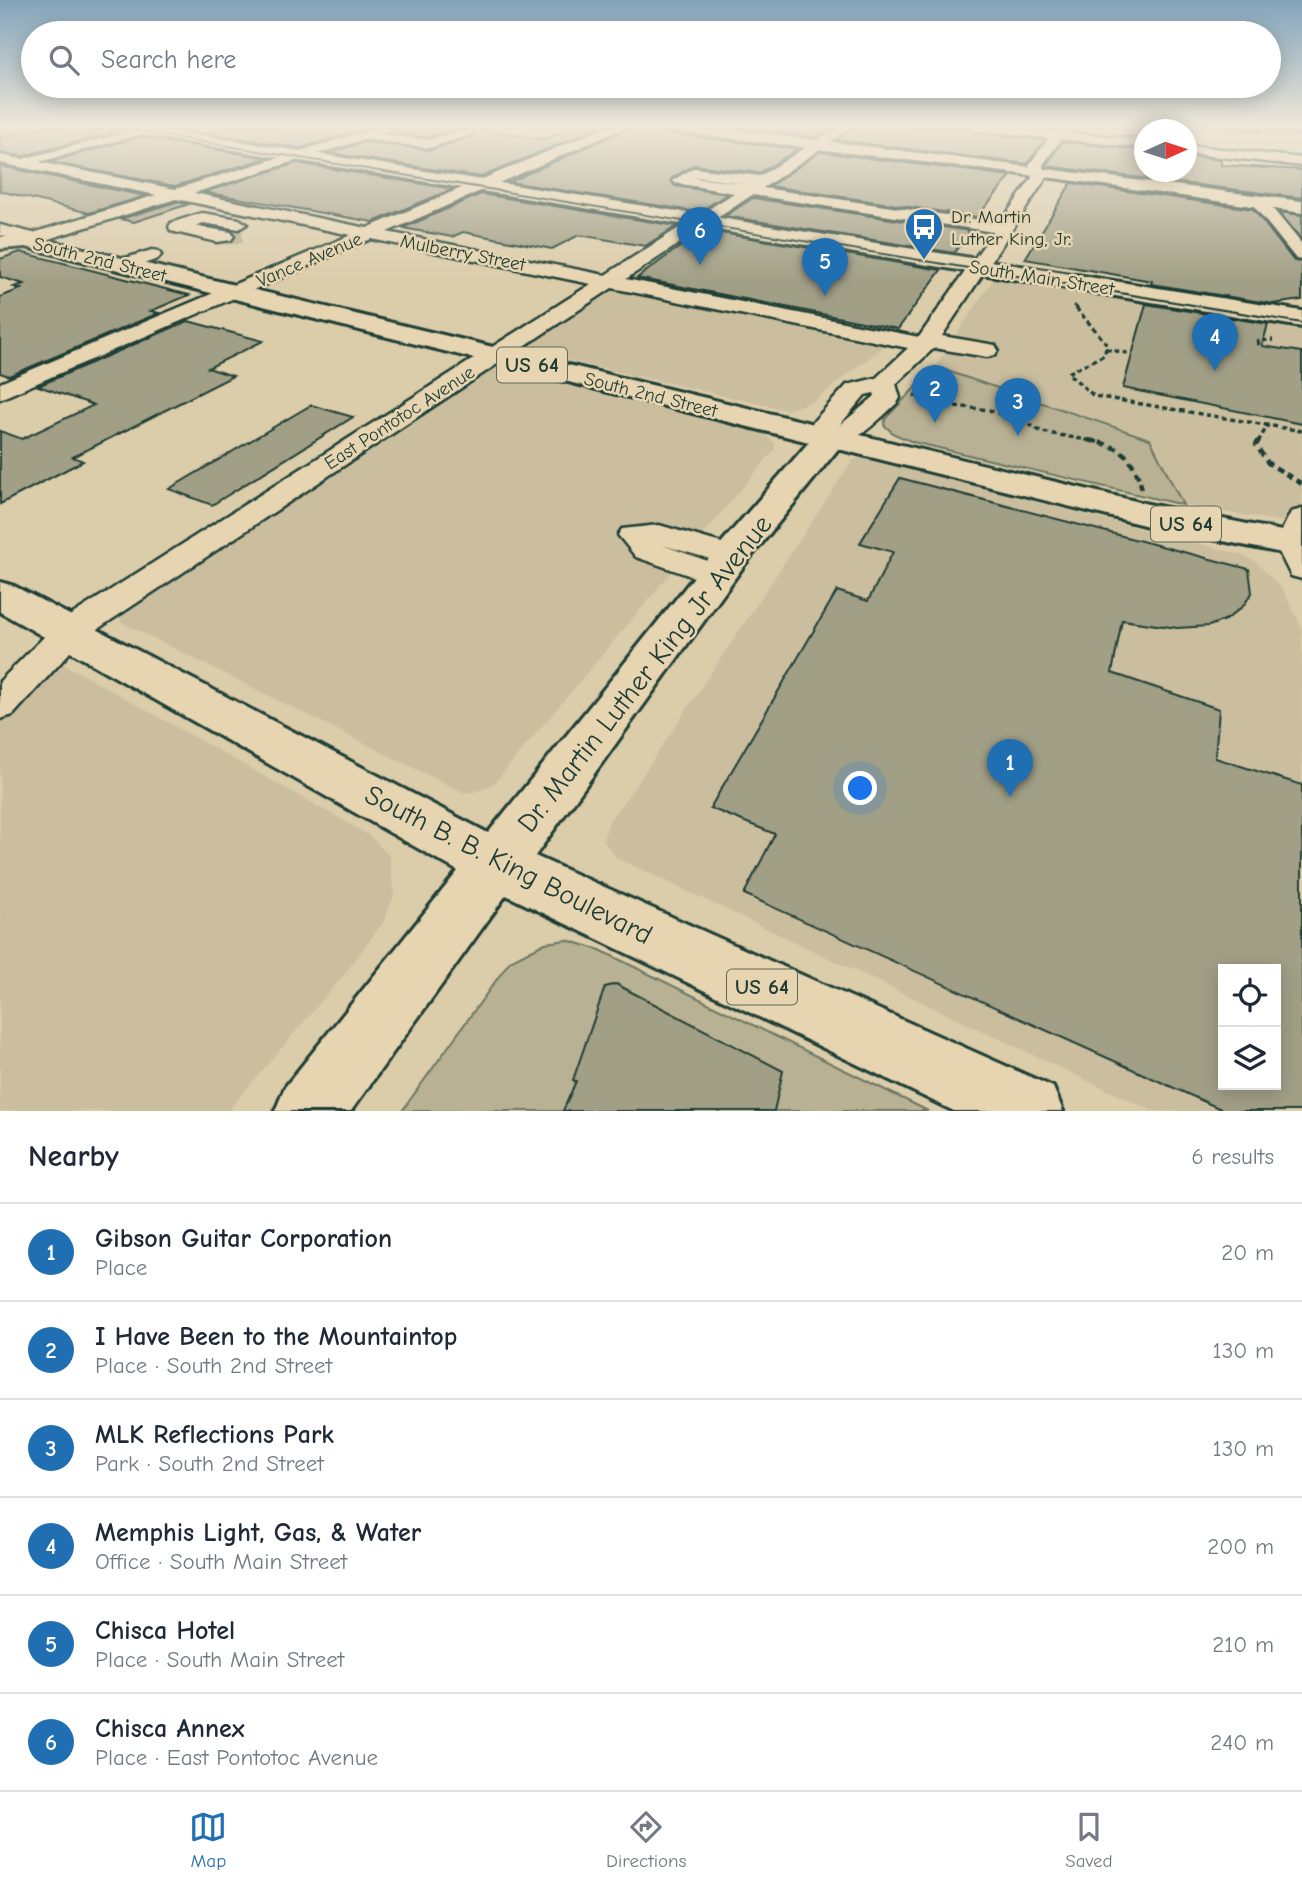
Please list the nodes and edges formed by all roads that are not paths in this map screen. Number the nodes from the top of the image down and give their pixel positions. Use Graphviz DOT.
graph roads {
  1 [pos="98,178"];
  2 [pos="225,178"];
  3 [pos="439,178"];
  4 [pos="498,178"];
  5 [pos="767,178"];
  6 [pos="1039,178"];
  7 [pos="1089,178"];
  8 [pos="481,185"];
  9 [pos="748,190"];
  10 [pos="176,193"];
  11 [pos="1257,200"];
  12 [pos="1299,210"];
  13 [pos="287,216"];
  14 [pos="45,219"];
  15 [pos="832,219"];
  16 [pos="700,221"];
  17 [pos="79,224"];
  18 [pos="258,227"];
  19 [pos="1004,229"];
  20 [pos="0,230"];
  21 [pos="369,233"];
  22 [pos="26,241"];
  23 [pos="0,243"];
  24 [pos="152,255"];
  25 [pos="1302,256"];
  26 [pos="123,265"];
  27 [pos="980,267"];
  28 [pos="608,280"];
  29 [pos="233,292"];
  30 [pos="1302,319"];
  31 [pos="927,342"];
  32 [pos="986,350"];
  33 [pos="494,355"];
  34 [pos="0,392"];
  35 [pos="830,438"];
  36 [pos="1299,545"];
  37 [pos="0,595"];
  38 [pos="69,632"];
  39 [pos="0,705"];
  40 [pos="496,864"];
  41 [pos="309,1111"];
  42 [pos="1028,1111"];
  1 -- 10 [label="street, Mulberry Street"];
  2 -- 10 [label="street"];
  3 -- 8 [label="main road, South Main Street"];
  4 -- 8 [label="street, Vance Avenue"];
  5 -- 9 [label="street, East Pontotoc Avenue"];
  6 -- 19 [label="street, Dr. Martin Luther King Jr Avenue"];
  7 -- 11 [label="main road"];
  8 -- 16 [label="main road, South Main Street"];
  8 -- 21 [label="street, Vance Avenue"];
  9 -- 15 [label="street"];
  9 -- 16 [label="street, East Pontotoc Avenue"];
  9 -- 19 [label="street"];
  10 -- 13 [label="street, Mulberry Street"];
  10 -- 17 [label="street"];
  11 -- 12 [label="main road"];
  11 -- 25 [label="street"];
  13 -- 18 [label="street"];
  13 -- 21 [label="street, Mulberry Street"];
  14 -- 17 [label="street"];
  16 -- 27 [label="main road, South Main Street"];
  16 -- 28 [label="street, East Pontotoc Avenue"];
  17 -- 22 [label="street"];
  18 -- 18 [label="street"];
  19 -- 27 [label="street, Dr. Martin Luther King Jr Avenue"];
  20 -- 22 [label="street"];
  21 -- 28 [label="street, Mulberry Street"];
  21 -- 29 [label="street, Vance Avenue"];
  22 -- 23 [label="main road, South 2nd Street / US 64"];
  22 -- 26 [label="main road, South 2nd Street / US 64"];
  24 -- 26 [label="street"];
  26 -- 29 [label="main road, South 2nd Street / US 64"];
  27 -- 30 [label="main road, South Main Street"];
  27 -- 31 [label="street, Dr. Martin Luther King Jr Avenue"];
  28 -- 31 [label="street, Mulberry Street"];
  28 -- 33 [label="street, East Pontotoc Avenue"];
  29 -- 33 [label="main road, South 2nd Street / US 64"];
  29 -- 34 [label="street, Vance Avenue"];
  31 -- 32 [label="street, Mulberry Street"];
  31 -- 35 [label="street, Dr. Martin Luther King Jr Avenue"];
  33 -- 35 [label="main road, South 2nd Street / US 64"];
  33 -- 38 [label="street, East Pontotoc Avenue"];
  35 -- 36 [label="main road, South 2nd Street / US 64"];
  35 -- 40 [label="main road, Dr. Martin Luther King Jr Avenue"];
  37 -- 38 [label="main road, South B. B. King Boulevard / US 64"];
  38 -- 39 [label="street, East Pontotoc Avenue"];
  38 -- 40 [label="main road, South B. B. King Boulevard / US 64"];
  40 -- 41 [label="main road, Dr. Martin Luther King Jr Avenue"];
  40 -- 42 [label="main road, South B. B. King Boulevard / US 64"];
}
